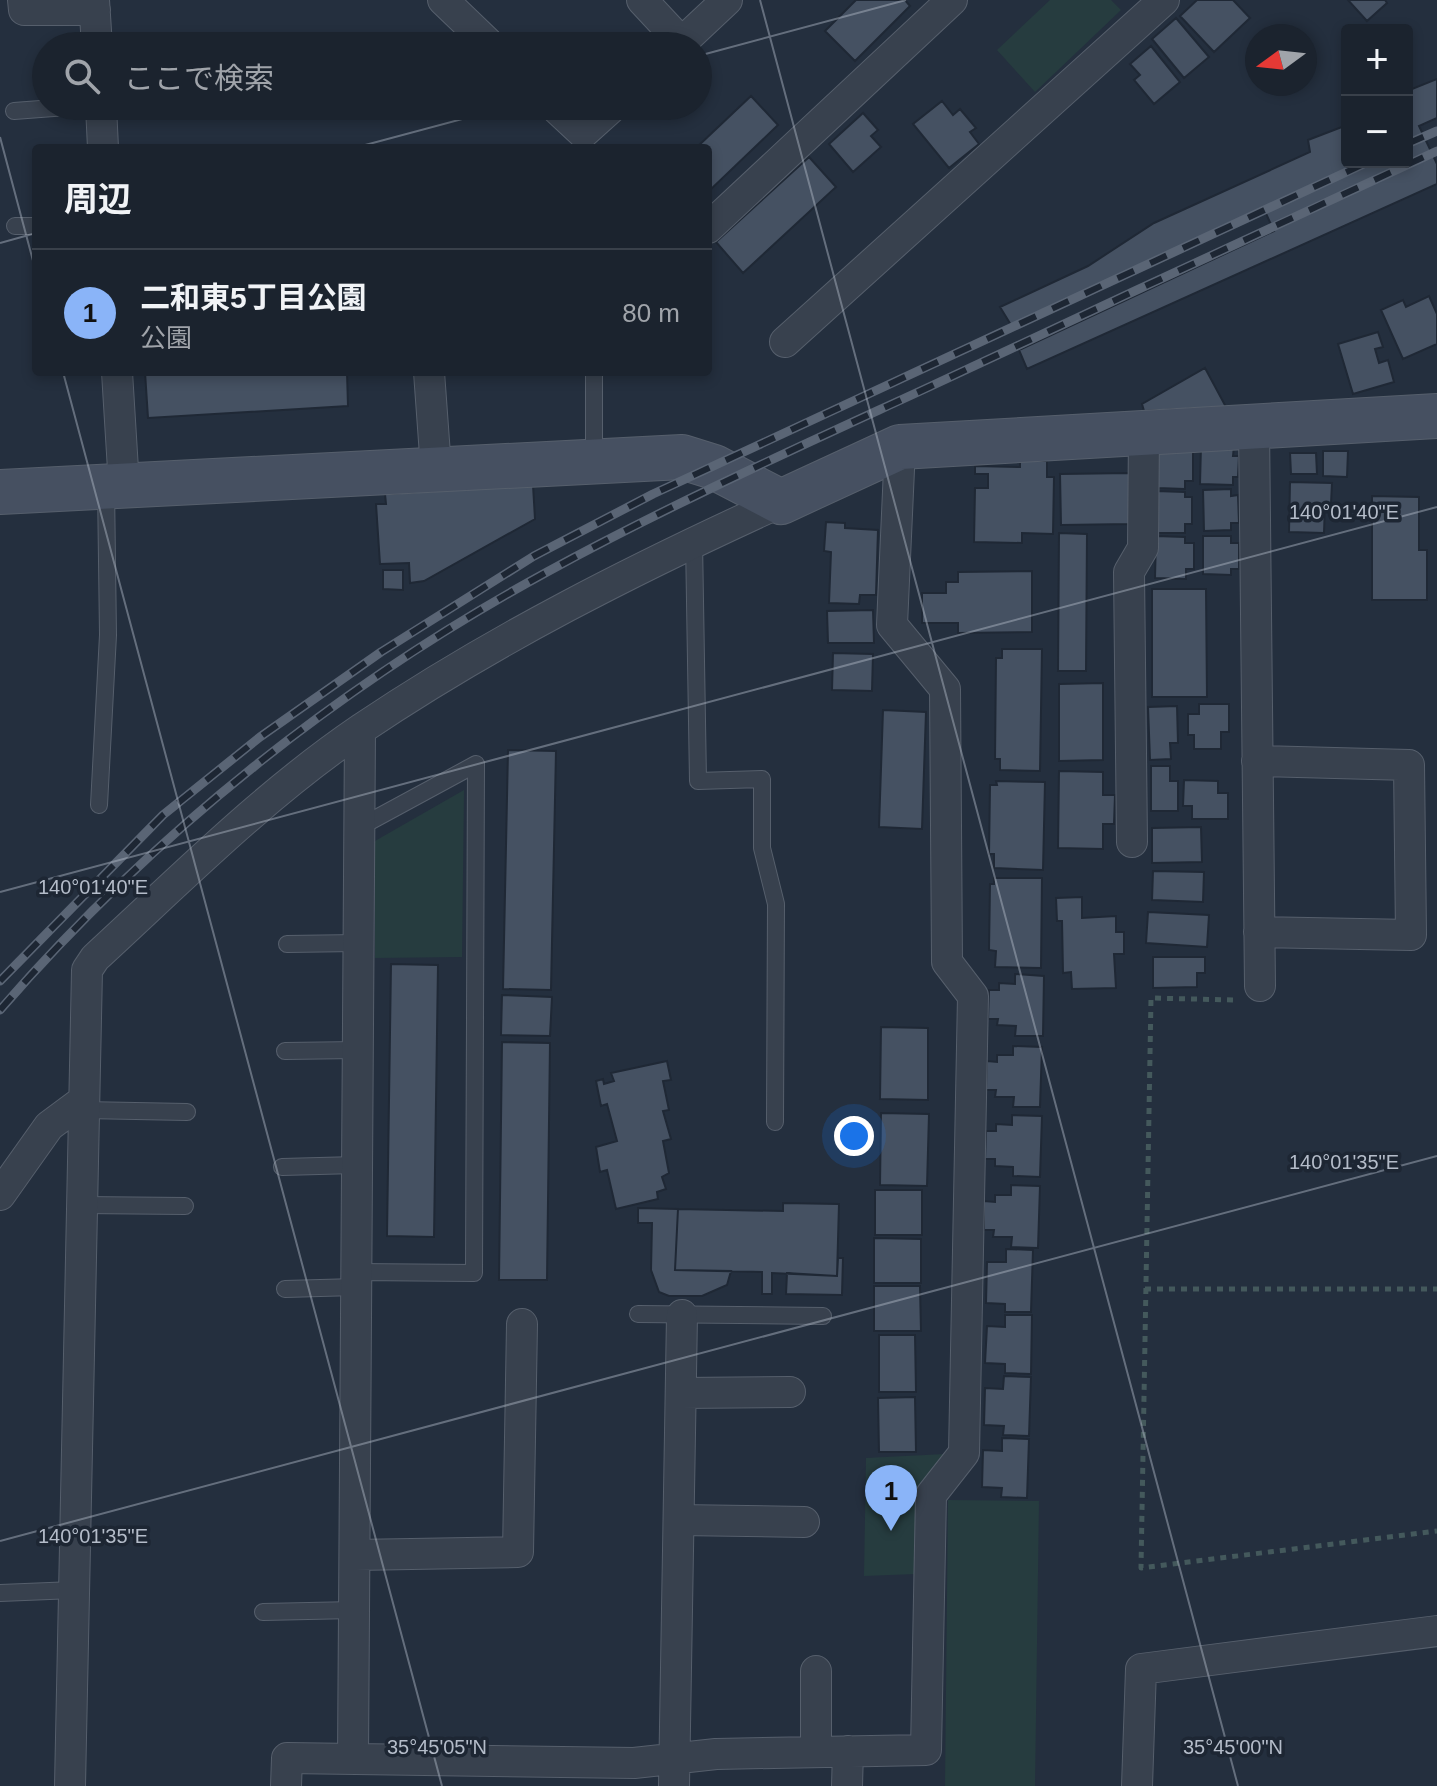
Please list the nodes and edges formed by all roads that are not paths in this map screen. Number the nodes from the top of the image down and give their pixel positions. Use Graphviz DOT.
graph roads {
  1 [pos="23,0"];
  2 [pos="443,0"];
  3 [pos="642,0"];
  4 [pos="727,0"];
  5 [pos="952,0"];
  6 [pos="1164,0"];
  7 [pos="94,5"];
  8 [pos="96,32"];
  9 [pos="476,32"];
  10 [pos="670,32"];
  11 [pos="693,32"];
  12 [pos="32,110"];
  13 [pos="14,111"];
  14 [pos="102,120"];
  15 [pos="569,120"];
  16 [pos="597,120"];
  17 [pos="103,144"];
  18 [pos="712,224"];
  19 [pos="15,226"];
  20 [pos="32,226"];
  21 [pos="785,342"];
  22 [pos="117,376"];
  23 [pos="429,376"];
  24 [pos="594,376"];
  25 [pos="1437,416"];
  26 [pos="1254,427"];
  27 [pos="1144,433"];
  28 [pos="900,447"];
  29 [pos="594,461"];
  30 [pos="436,469"];
  31 [pos="115,486"];
  32 [pos="0,492"];
  33 [pos="781,502"];
  34 [pos="694,541"];
  35 [pos="360,730"];
  36 [pos="1257,761"];
  37 [pos="99,805"];
  38 [pos="358,828"];
  39 [pos="1132,842"];
  40 [pos="1259,932"];
  41 [pos="357,943"];
  42 [pos="287,944"];
  43 [pos="1260,986"];
  44 [pos="357,1050"];
  45 [pos="285,1051"];
  46 [pos="84,1105"];
  47 [pos="187,1112"];
  48 [pos="775,1122"];
  49 [pos="356,1165"];
  50 [pos="282,1167"];
  51 [pos="0,1195"];
  52 [pos="82,1205"];
  53 [pos="185,1206"];
  54 [pos="356,1280"];
  55 [pos="285,1289"];
  56 [pos="638,1314"];
  57 [pos="682,1315"];
  58 [pos="823,1316"];
  59 [pos="522,1324"];
  60 [pos="790,1392"];
  61 [pos="681,1393"];
  62 [pos="679,1520"];
  63 [pos="804,1522"];
  64 [pos="355,1555"];
  65 [pos="74,1590"];
  66 [pos="0,1593"];
  67 [pos="354,1610"];
  68 [pos="263,1612"];
  69 [pos="1437,1631"];
  70 [pos="816,1671"];
  71 [pos="848,1751"];
  72 [pos="816,1752"];
  73 [pos="353,1759"];
  74 [pos="675,1772"];
  75 [pos="531,1774"];
  76 [pos="70,1786"];
  77 [pos="286,1786"];
  78 [pos="847,1786"];
  79 [pos="1137,1786"];
  1 -- 7 [label="street"];
  2 -- 9 [label="street"];
  3 -- 10 [label="street"];
  4 -- 11 [label="street"];
  5 -- 18 [label="street"];
  6 -- 21 [label="street"];
  7 -- 8 [label="street"];
  12 -- 13 [label="lane"];
  14 -- 17 [label="street"];
  15 -- 16 [label="street"];
  19 -- 20 [label="lane"];
  22 -- 31 [label="street"];
  23 -- 30 [label="street"];
  24 -- 29 [label="lane"];
  25 -- 26 [label="street"];
  26 -- 27 [label="street"];
  26 -- 36 [label="street"];
  27 -- 28 [label="street"];
  27 -- 39 [label="street"];
  28 -- 33 [label="street"];
  28 -- 71 [label="street"];
  29 -- 30 [label="street"];
  29 -- 33 [label="street"];
  30 -- 31 [label="street"];
  31 -- 32 [label="street"];
  31 -- 37 [label="lane"];
  33 -- 34 [label="street"];
  34 -- 35 [label="street"];
  34 -- 48 [label="lane"];
  35 -- 38 [label="street"];
  35 -- 46 [label="street"];
  36 -- 40 [label="street"];
  36 -- 40 [label="street"];
  38 -- 41 [label="street"];
  38 -- 54 [label="lane"];
  40 -- 43 [label="street"];
  41 -- 42 [label="lane"];
  41 -- 44 [label="street"];
  44 -- 45 [label="lane"];
  44 -- 49 [label="street"];
  46 -- 47 [label="lane"];
  46 -- 51 [label="street"];
  46 -- 52 [label="street"];
  49 -- 50 [label="lane"];
  49 -- 54 [label="street"];
  52 -- 53 [label="lane"];
  52 -- 65 [label="street"];
  54 -- 55 [label="lane"];
  54 -- 64 [label="street"];
  56 -- 57 [label="lane"];
  57 -- 58 [label="lane"];
  57 -- 61 [label="street"];
  59 -- 64 [label="street"];
  60 -- 61 [label="street"];
  61 -- 62 [label="street"];
  62 -- 63 [label="street"];
  62 -- 74 [label="street"];
  64 -- 67 [label="street"];
  65 -- 66 [label="lane"];
  65 -- 76 [label="street"];
  67 -- 68 [label="lane"];
  67 -- 73 [label="street"];
  69 -- 79 [label="street"];
  70 -- 72 [label="street"];
  71 -- 72 [label="street"];
  71 -- 78 [label="street"];
  72 -- 74 [label="street"];
  73 -- 75 [label="street"];
  73 -- 77 [label="street"];
  74 -- 75 [label="street"];
}
